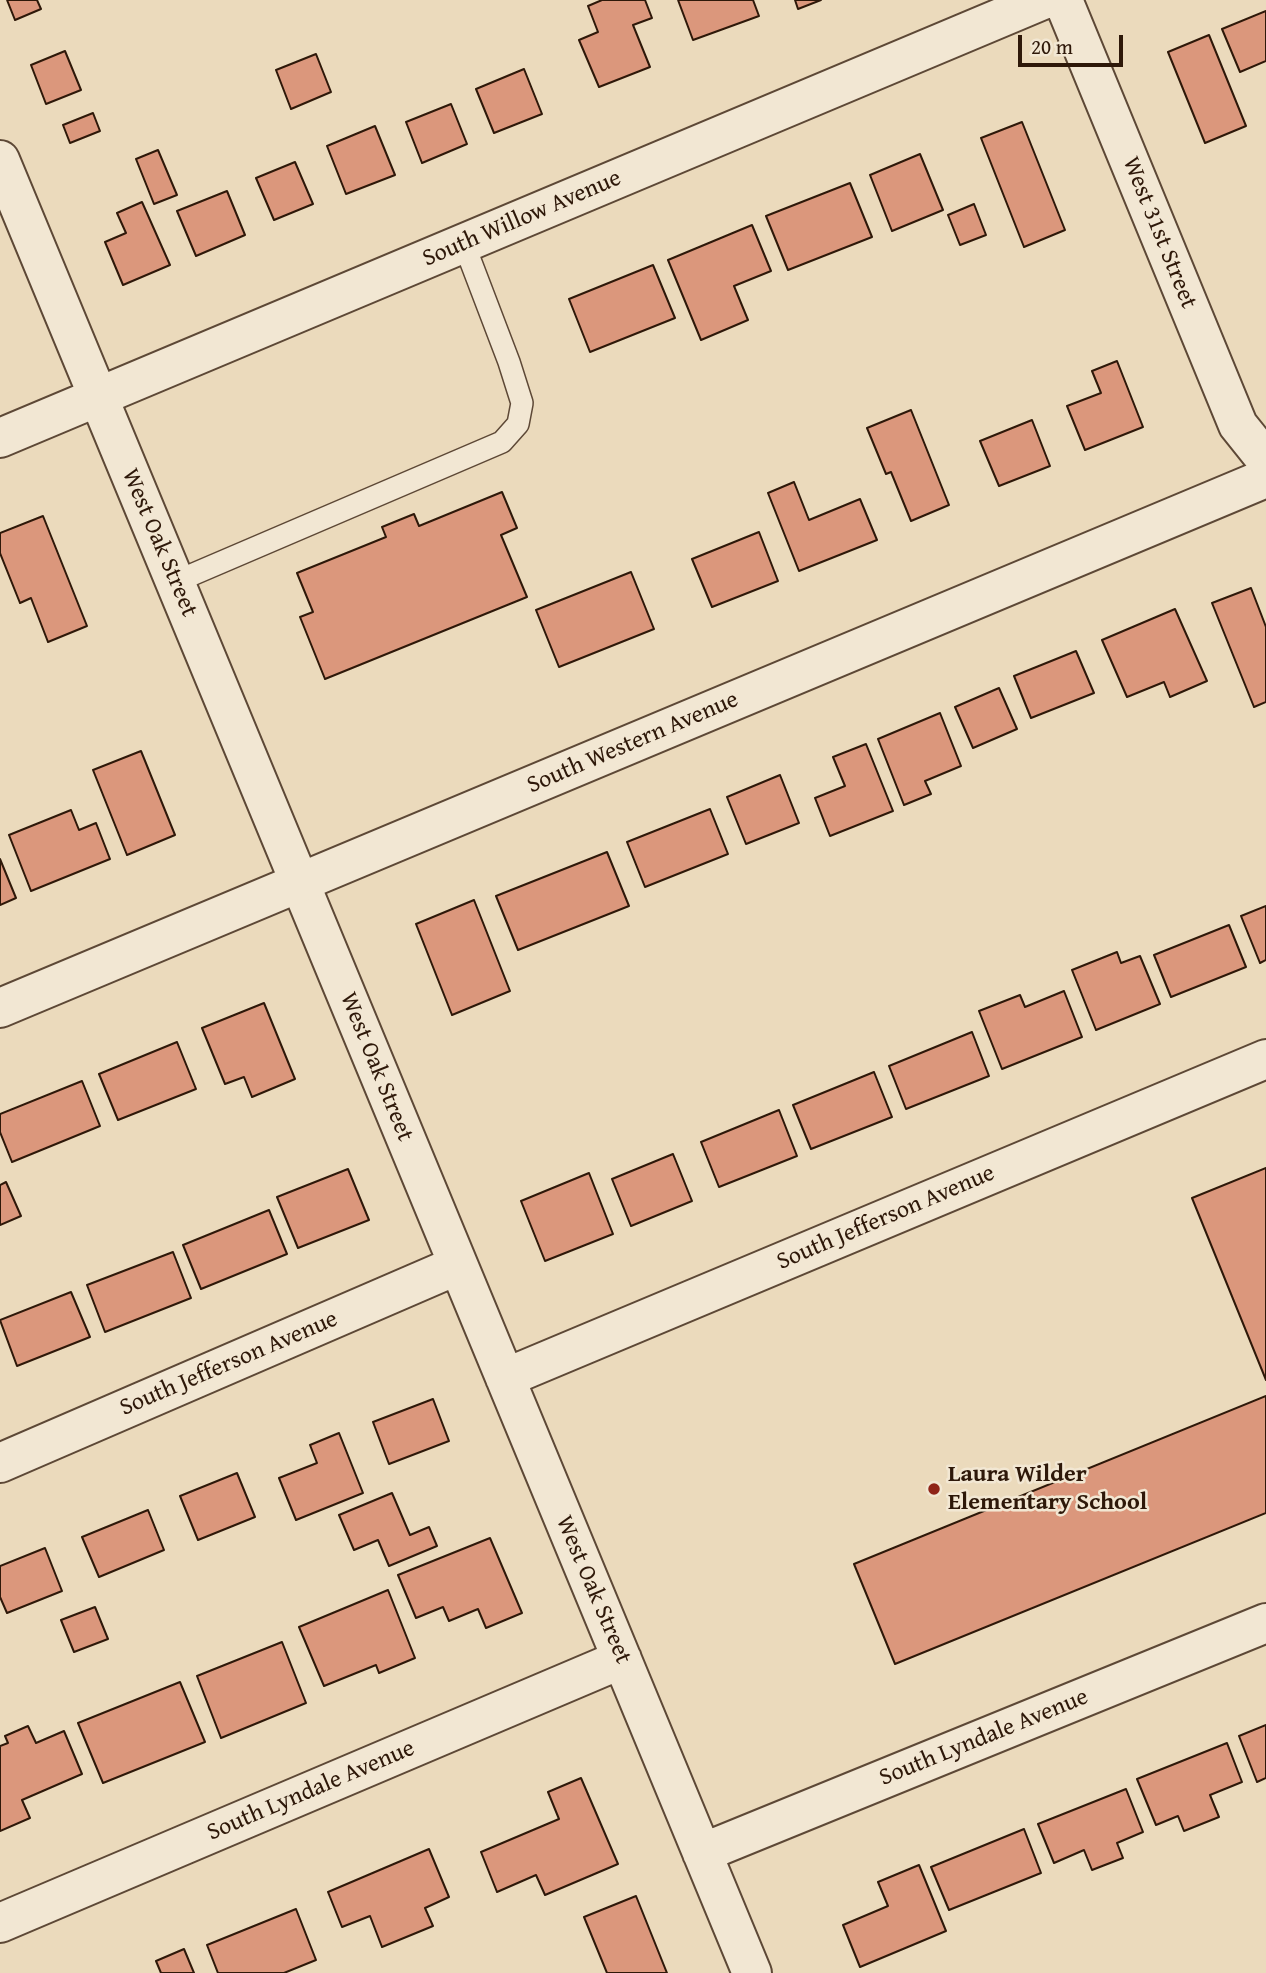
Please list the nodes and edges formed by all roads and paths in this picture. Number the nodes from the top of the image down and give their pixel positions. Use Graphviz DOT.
graph roads {
  1 [pos="1043,0"];
  2 [pos="1063,0"];
  3 [pos="0,160"];
  4 [pos="464,244"];
  5 [pos="98,397"];
  6 [pos="0,438"];
  7 [pos="1266,460"];
  8 [pos="1266,478"];
  9 [pos="175,582"];
  10 [pos="300,883"];
  11 [pos="0,1008"];
  12 [pos="1266,1059"];
  13 [pos="458,1265"];
  14 [pos="505,1378"];
  15 [pos="0,1462"];
  16 [pos="1266,1623"];
  17 [pos="622,1659"];
  18 [pos="702,1853"];
  19 [pos="0,1923"];
  20 [pos="752,1973"];
  1 -- 4 [label="street, South Willow Avenue"];
  2 -- 7 [label="street, West 31st Street"];
  3 -- 5 [label="street, West Oak Street"];
  4 -- 5 [label="street, South Willow Avenue"];
  4 -- 9 [label="lane"];
  5 -- 6 [label="street, South Willow Avenue"];
  5 -- 9 [label="street, West Oak Street"];
  8 -- 10 [label="street, South Western Avenue"];
  9 -- 10 [label="street, West Oak Street"];
  10 -- 11 [label="street, South Western Avenue"];
  10 -- 13 [label="street, West Oak Street"];
  12 -- 14 [label="street, South Jefferson Avenue"];
  13 -- 14 [label="street, West Oak Street"];
  13 -- 15 [label="street, South Jefferson Avenue"];
  14 -- 17 [label="street, West Oak Street"];
  16 -- 18 [label="street, South Lyndale Avenue"];
  17 -- 18 [label="street, West Oak Street"];
  17 -- 19 [label="street, South Lyndale Avenue"];
  18 -- 20 [label="street, West Oak Street"];
}
